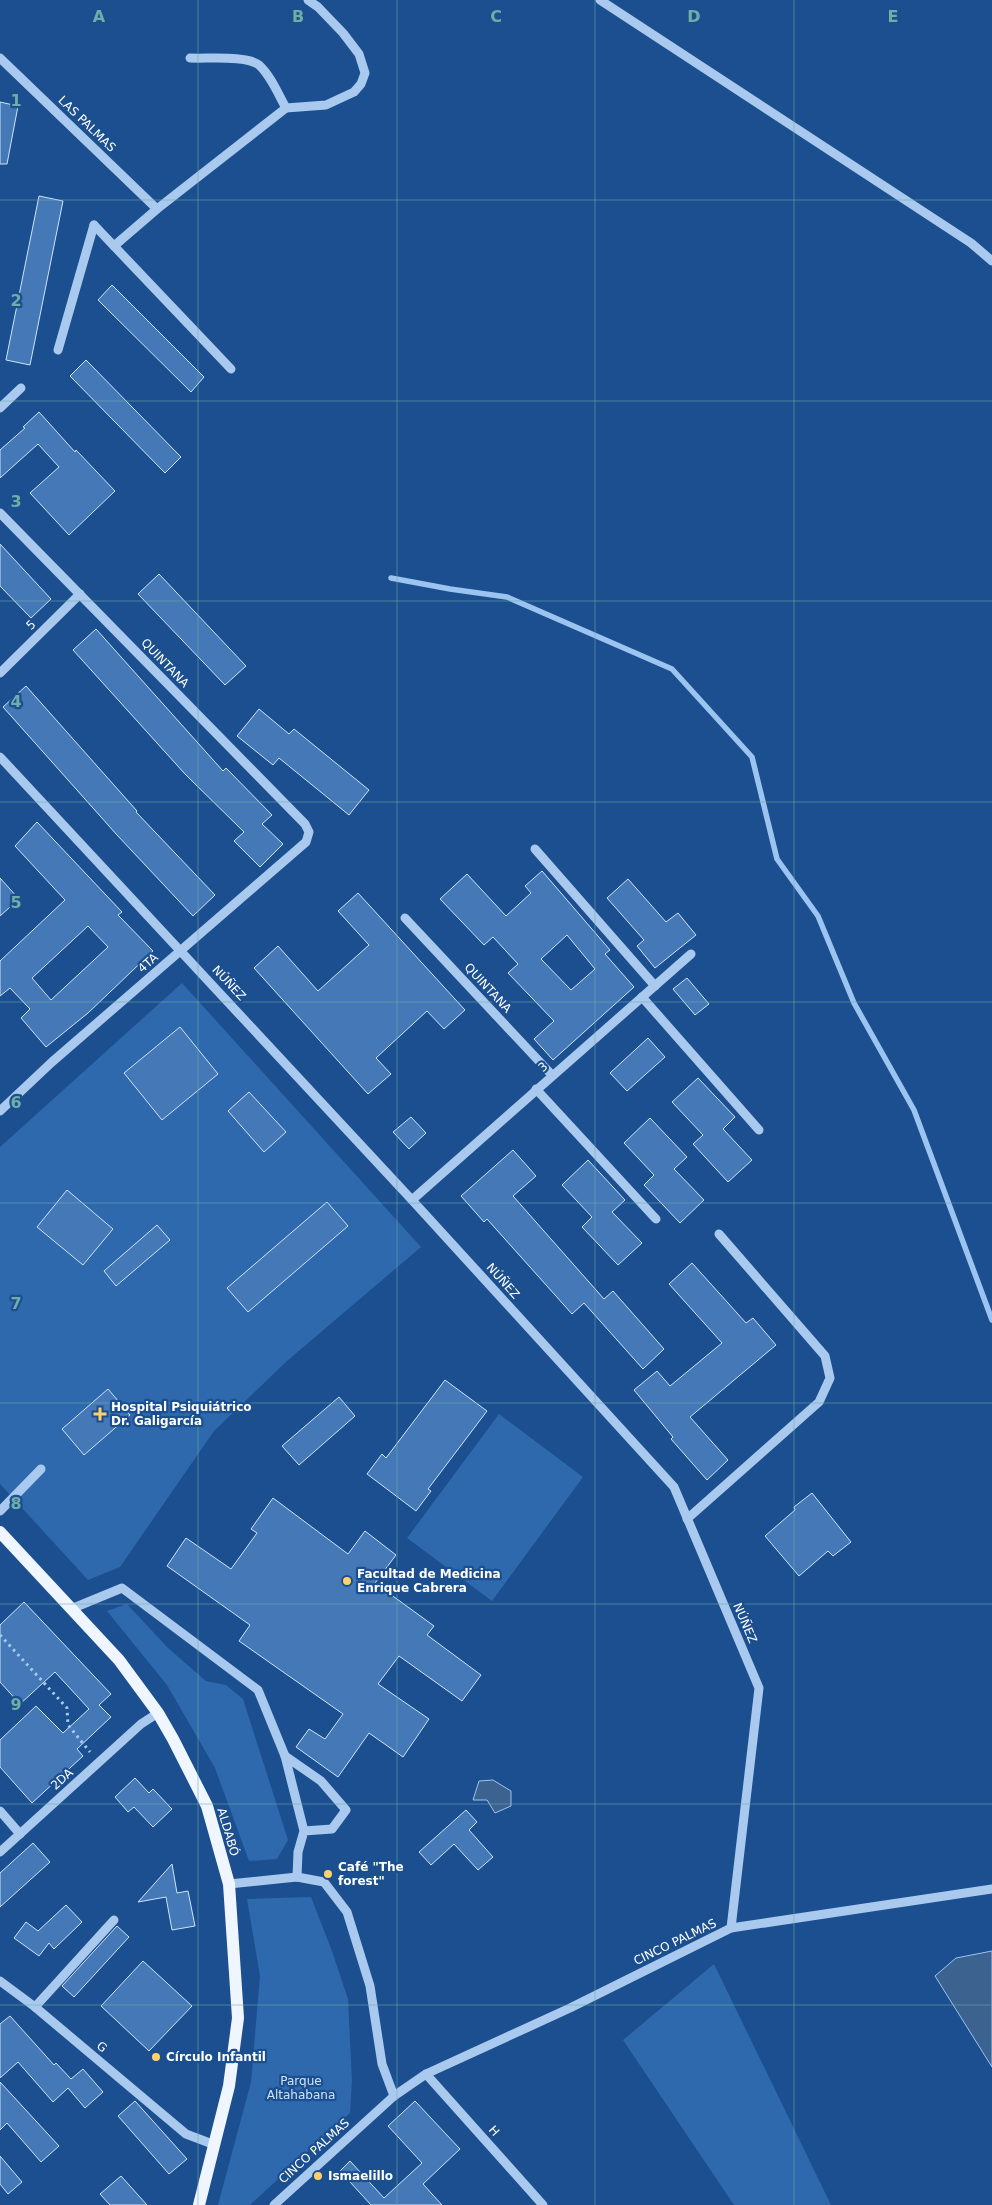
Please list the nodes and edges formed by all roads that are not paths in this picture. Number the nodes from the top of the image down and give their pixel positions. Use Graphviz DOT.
graph roads {
  1 [pos="308,0"];
  2 [pos="600,0"];
  3 [pos="0,58"];
  4 [pos="190,58"];
  5 [pos="286,108"];
  6 [pos="157,209"];
  7 [pos="114,246"];
  8 [pos="992,261"];
  9 [pos="58,350"];
  10 [pos="231,369"];
  11 [pos="21,388"];
  12 [pos="0,408"];
  13 [pos="0,513"];
  14 [pos="80,594"];
  15 [pos="0,673"];
  16 [pos="0,757"];
  17 [pos="309,832"];
  18 [pos="535,849"];
  19 [pos="405,918"];
  20 [pos="181,950"];
  21 [pos="691,954"];
  22 [pos="654,986"];
  23 [pos="642,997"];
  24 [pos="552,1075"];
  25 [pos="536,1089"];
  26 [pos="0,1111"];
  27 [pos="759,1130"];
  28 [pos="412,1200"];
  29 [pos="656,1220"];
  30 [pos="719,1234"];
  31 [pos="41,1469"];
  32 [pos="0,1511"];
  33 [pos="687,1519"];
  34 [pos="0,1532"];
  35 [pos="71,1609"];
  36 [pos="158,1713"];
  37 [pos="285,1756"];
  38 [pos="0,1811"];
  39 [pos="304,1831"];
  40 [pos="20,1834"];
  41 [pos="0,1852"];
  42 [pos="297,1877"];
  43 [pos="229,1884"];
  44 [pos="992,1888"];
  45 [pos="114,1920"];
  46 [pos="731,1928"];
  47 [pos="1,1983"];
  48 [pos="35,2007"];
  49 [pos="426,2074"];
  50 [pos="394,2096"];
  51 [pos="215,2145"];
  52 [pos="198,2205"];
  53 [pos="274,2205"];
  54 [pos="544,2205"];
  1 -- 5 [label="street"];
  2 -- 8 [label="street"];
  3 -- 6 [label="street, LAS PALMAS"];
  4 -- 5 [label="street"];
  5 -- 6 [label="street"];
  6 -- 7 [label="street"];
  7 -- 9 [label="street"];
  7 -- 10 [label="street"];
  11 -- 12 [label="street"];
  13 -- 14 [label="street, QUINTANA"];
  14 -- 15 [label="street, 5"];
  14 -- 17 [label="street, QUINTANA"];
  16 -- 20 [label="street, NÚÑEZ"];
  17 -- 20 [label="street, 4TA"];
  18 -- 22 [label="street"];
  19 -- 24 [label="street, QUINTANA"];
  20 -- 26 [label="street, 4TA"];
  20 -- 28 [label="street, NÚÑEZ"];
  21 -- 22 [label="street, 3"];
  22 -- 23 [label="street, 3"];
  23 -- 24 [label="street, 3"];
  23 -- 27 [label="street"];
  24 -- 25 [label="street, 3"];
  25 -- 28 [label="street, 3"];
  25 -- 29 [label="street"];
  28 -- 33 [label="street, NÚÑEZ"];
  30 -- 33 [label="street"];
  31 -- 32 [label="street"];
  33 -- 46 [label="street, NÚÑEZ"];
  34 -- 35 [label="main road, ALDABÓ"];
  35 -- 36 [label="main road, ALDABÓ"];
  35 -- 37 [label="street"];
  36 -- 40 [label="street, 2DA"];
  36 -- 43 [label="main road, ALDABÓ"];
  37 -- 39 [label="street"];
  37 -- 39 [label="street"];
  38 -- 40 [label="street"];
  39 -- 42 [label="street"];
  40 -- 41 [label="street, 2DA"];
  42 -- 43 [label="street"];
  42 -- 50 [label="street"];
  43 -- 51 [label="main road, ALDABÓ"];
  44 -- 46 [label="street, CINCO PALMAS"];
  45 -- 48 [label="street"];
  46 -- 49 [label="street, CINCO PALMAS"];
  47 -- 48 [label="street, G"];
  48 -- 51 [label="street, G"];
  49 -- 50 [label="street, CINCO PALMAS"];
  49 -- 54 [label="street, H"];
  50 -- 53 [label="street, CINCO PALMAS"];
  51 -- 52 [label="main road, ALDABÓ"];
}
